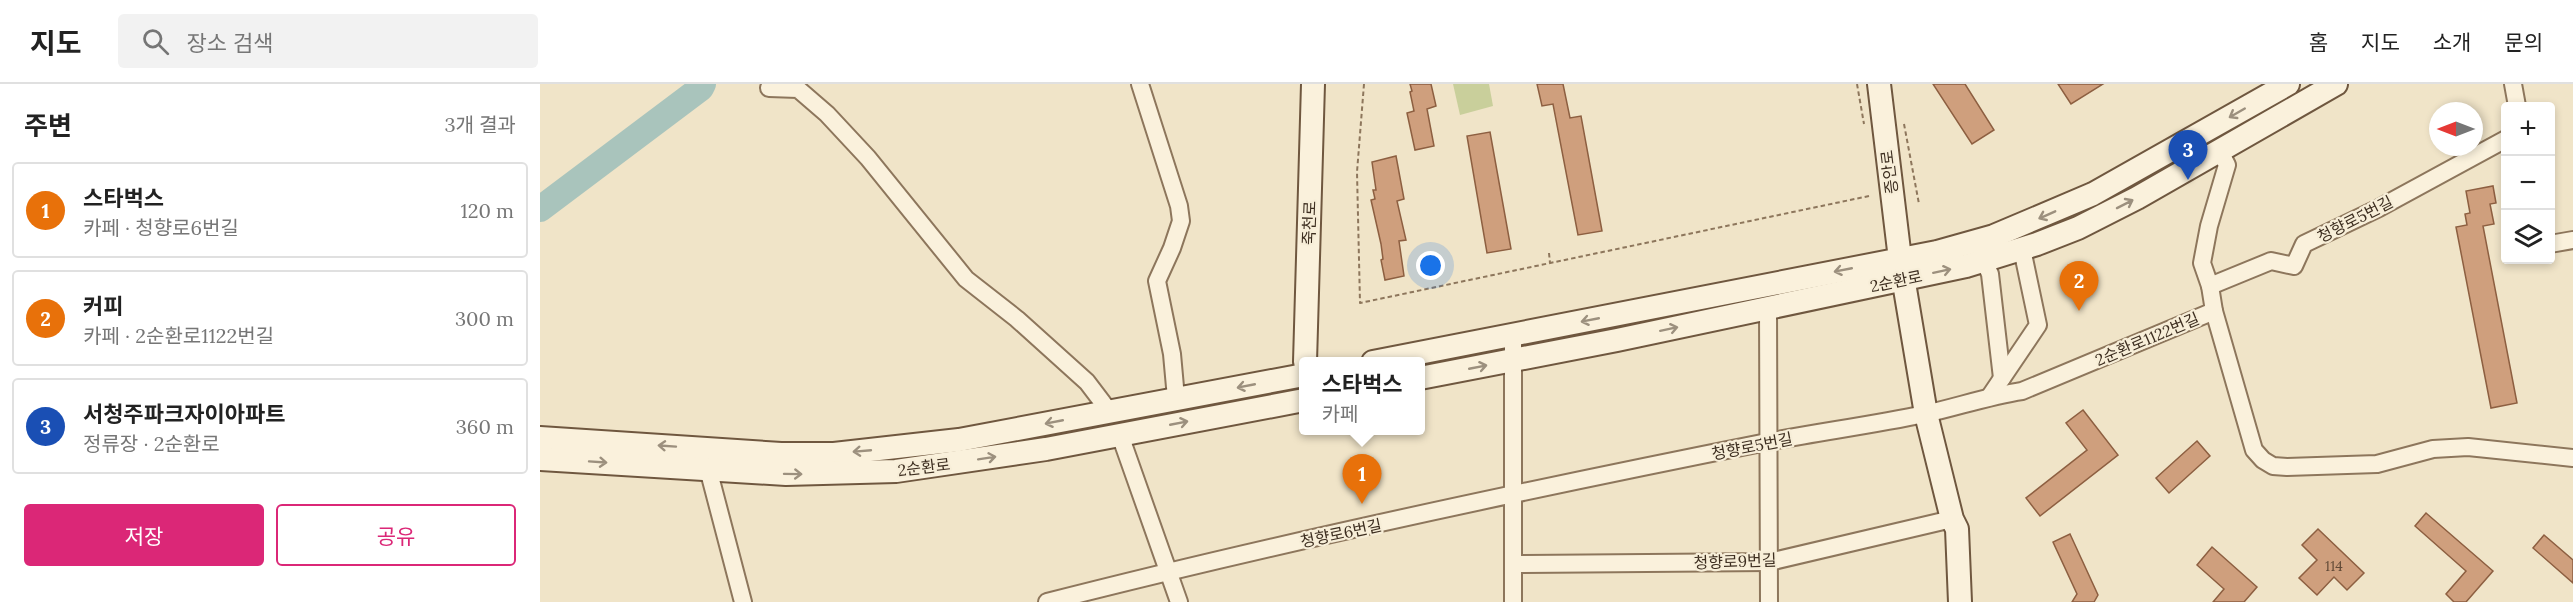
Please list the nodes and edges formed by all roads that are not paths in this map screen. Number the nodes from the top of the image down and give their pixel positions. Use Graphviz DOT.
graph roads {
  1 [pos="1140,84"];
  2 [pos="1313,84"];
  3 [pos="1879,84"];
  4 [pos="2288,84"];
  5 [pos="2336,84"];
  6 [pos="2513,84"];
  7 [pos="769,88"];
  8 [pos="2516,102"];
  9 [pos="2501,141"];
  10 [pos="2220,151"];
  11 [pos="2573,240"];
  12 [pos="2555,243"];
  13 [pos="2022,249"];
  14 [pos="1984,261"];
  15 [pos="1902,269"];
  16 [pos="2210,286"];
  17 [pos="1768,308"];
  18 [pos="2214,311"];
  19 [pos="1513,335"];
  20 [pos="1305,357"];
  21 [pos="1399,357"];
  22 [pos="1513,360"];
  23 [pos="1299,376"];
  24 [pos="1425,377"];
  25 [pos="2002,378"];
  26 [pos="1990,396"];
  27 [pos="1176,398"];
  28 [pos="1299,401"];
  29 [pos="1109,411"];
  30 [pos="1926,414"];
  31 [pos="1120,435"];
  32 [pos="540,438"];
  33 [pos="1768,442"];
  34 [pos="2573,458"];
  35 [pos="540,459"];
  36 [pos="706,459"];
  37 [pos="1513,495"];
  38 [pos="1952,519"];
  39 [pos="1769,562"];
  40 [pos="1513,564"];
  41 [pos="1169,571"];
  42 [pos="743,602"];
  43 [pos="1047,602"];
  44 [pos="1179,602"];
  45 [pos="1513,602"];
  46 [pos="1769,602"];
  47 [pos="1960,602"];
  1 -- 27 [label="street"];
  2 -- 20 [label="main road, 죽천로"];
  3 -- 15 [label="main road, 증안로"];
  4 -- 15 [label="main road, 2순환로, one-way"];
  5 -- 10 [label="main road, 2순환로"];
  6 -- 8 [label="street"];
  7 -- 29 [label="street"];
  9 -- 16 [label="street, 청향로5번길"];
  13 -- 10 [label="main road, 2순환로, one-way"];
  10 -- 16 [label="street, 2순환로1122번길"];
  11 -- 12 [label="street"];
  13 -- 14 [label="main road, 2순환로"];
  13 -- 25 [label="street"];
  15 -- 14 [label="main road, 2순환로, one-way"];
  14 -- 25 [label="street"];
  15 -- 17 [label="main road, 2순환로"];
  15 -- 19 [label="main road, 2순환로, one-way"];
  15 -- 30 [label="main road, 증안로"];
  16 -- 18 [label="street, 2순환로1122번길"];
  22 -- 17 [label="main road, 2순환로, one-way"];
  17 -- 33 [label="street"];
  18 -- 26 [label="street, 2순환로1122번길"];
  18 -- 34 [label="street"];
  19 -- 21 [label="main road, 2순환로"];
  19 -- 22 [label="street"];
  24 -- 22 [label="main road, 2순환로, one-way"];
  22 -- 37 [label="street"];
  23 -- 27 [label="main road, 2순환로, one-way"];
  25 -- 26 [label="street"];
  26 -- 30 [label="street, 청향로5번길"];
  27 -- 29 [label="main road, 2순환로"];
  31 -- 28 [label="main road, 2순환로, one-way"];
  29 -- 36 [label="main road, 2순환로, one-way"];
  30 -- 33 [label="street, 청향로5번길"];
  30 -- 38 [label="main road, 증안로"];
  36 -- 31 [label="main road, 2순환로, one-way"];
  31 -- 41 [label="street"];
  36 -- 32 [label="main road, 2순환로, one-way"];
  33 -- 37 [label="street, 청향로5번길"];
  33 -- 39 [label="street"];
  35 -- 36 [label="main road, 2순환로, one-way"];
  36 -- 42 [label="street"];
  37 -- 40 [label="street"];
  37 -- 41 [label="street, 청향로6번길"];
  38 -- 39 [label="street, 청향로9번길"];
  38 -- 47 [label="main road, 증안로"];
  39 -- 40 [label="street, 청향로9번길"];
  39 -- 46 [label="street"];
  40 -- 45 [label="street"];
  41 -- 43 [label="street, 청향로6번길"];
  41 -- 44 [label="street"];
}
